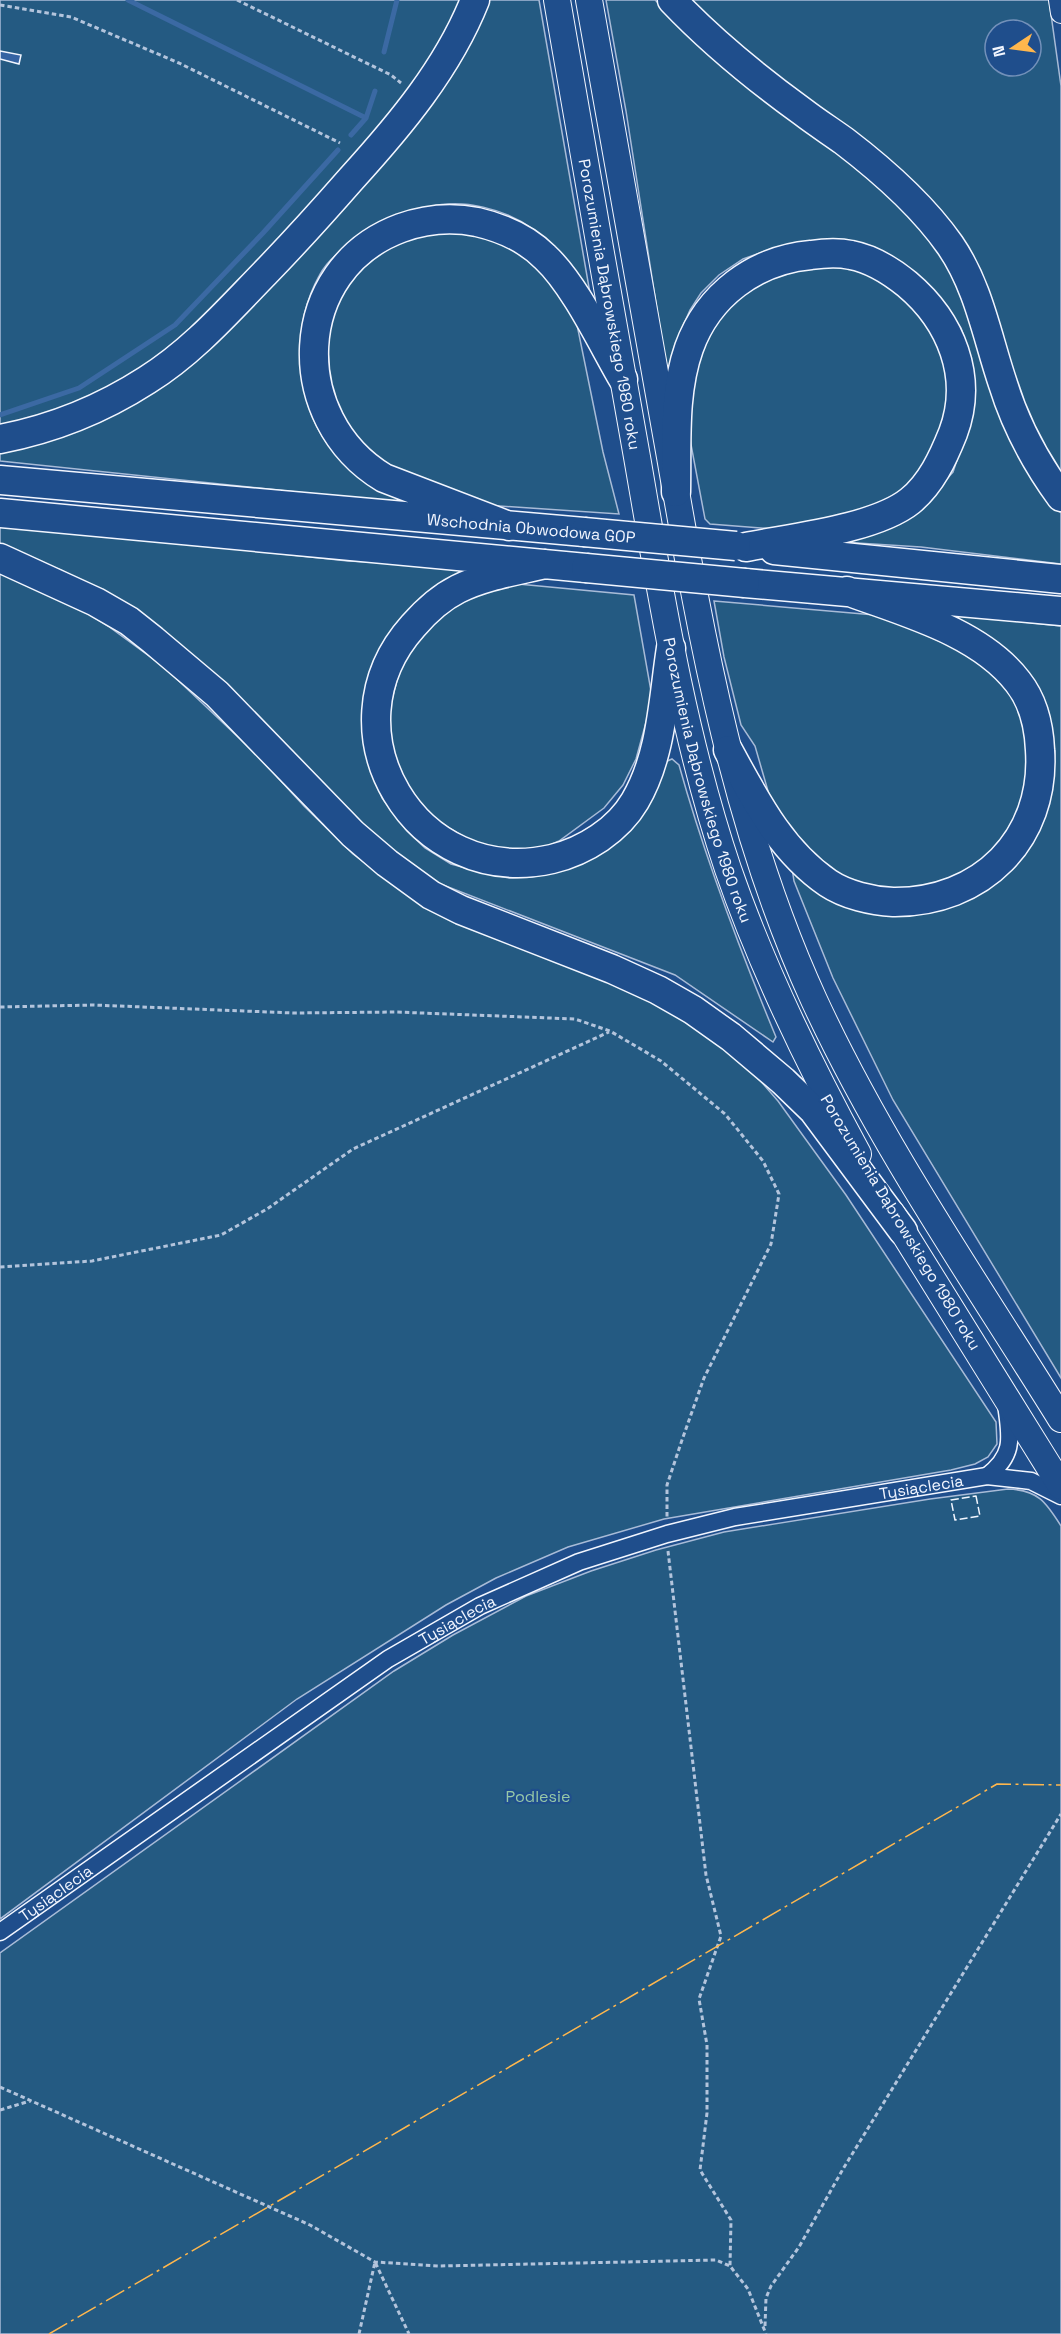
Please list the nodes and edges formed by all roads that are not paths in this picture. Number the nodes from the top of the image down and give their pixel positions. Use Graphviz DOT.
graph roads {
  1 [pos="475,0"];
  2 [pos="556,0"];
  3 [pos="589,0"];
  4 [pos="672,0"];
  5 [pos="1059,0"];
  6 [pos="1061,13"];
  7 [pos="623,379"];
  8 [pos="0,439"];
  9 [pos="0,480"];
  10 [pos="676,492"];
  11 [pos="1061,496"];
  12 [pos="0,513"];
  13 [pos="509,526"];
  14 [pos="741,547"];
  15 [pos="0,558"];
  16 [pos="544,564"];
  17 [pos="1058,579"];
  18 [pos="847,591"];
  19 [pos="1057,610"];
  20 [pos="671,648"];
  21 [pos="728,750"];
  22 [pos="903,1231"];
  23 [pos="1005,1396"];
  24 [pos="1060,1416"];
  25 [pos="987,1476"];
  26 [pos="1061,1486"];
  27 [pos="1061,1496"];
  28 [pos="0,1932"];
  1 -- 8 [label="highway"];
  2 -- 7 [label="main road, Porozumienia Dąbrowskiego 1980 roku"];
  3 -- 10 [label="main road, Porozumienia Dąbrowskiego 1980 roku"];
  4 -- 11 [label="highway"];
  5 -- 6 [label="street"];
  7 -- 13 [label="highway"];
  7 -- 20 [label="main road, Porozumienia Dąbrowskiego 1980 roku"];
  9 -- 13 [label="highway, Wschodnia Obwodowa GOP"];
  10 -- 14 [label="highway"];
  10 -- 21 [label="main road, Porozumienia Dąbrowskiego 1980 roku"];
  12 -- 16 [label="highway, Wschodnia Obwodowa GOP"];
  13 -- 14 [label="highway, Wschodnia Obwodowa GOP, bridge"];
  14 -- 17 [label="highway, Wschodnia Obwodowa GOP"];
  15 -- 22 [label="highway"];
  16 -- 18 [label="highway, Wschodnia Obwodowa GOP, bridge"];
  16 -- 20 [label="highway"];
  18 -- 19 [label="highway, Wschodnia Obwodowa GOP"];
  18 -- 21 [label="highway"];
  20 -- 22 [label="main road, Porozumienia Dąbrowskiego 1980 roku"];
  21 -- 24 [label="main road, Porozumienia Dąbrowskiego 1980 roku"];
  22 -- 23 [label="main road, Porozumienia Dąbrowskiego 1980 roku"];
  23 -- 25 [label="street"];
  23 -- 26 [label="main road, Porozumienia Dąbrowskiego 1980 roku"];
  25 -- 27 [label="street, Tysiąclecia"];
  25 -- 28 [label="street, Tysiąclecia"];
}
